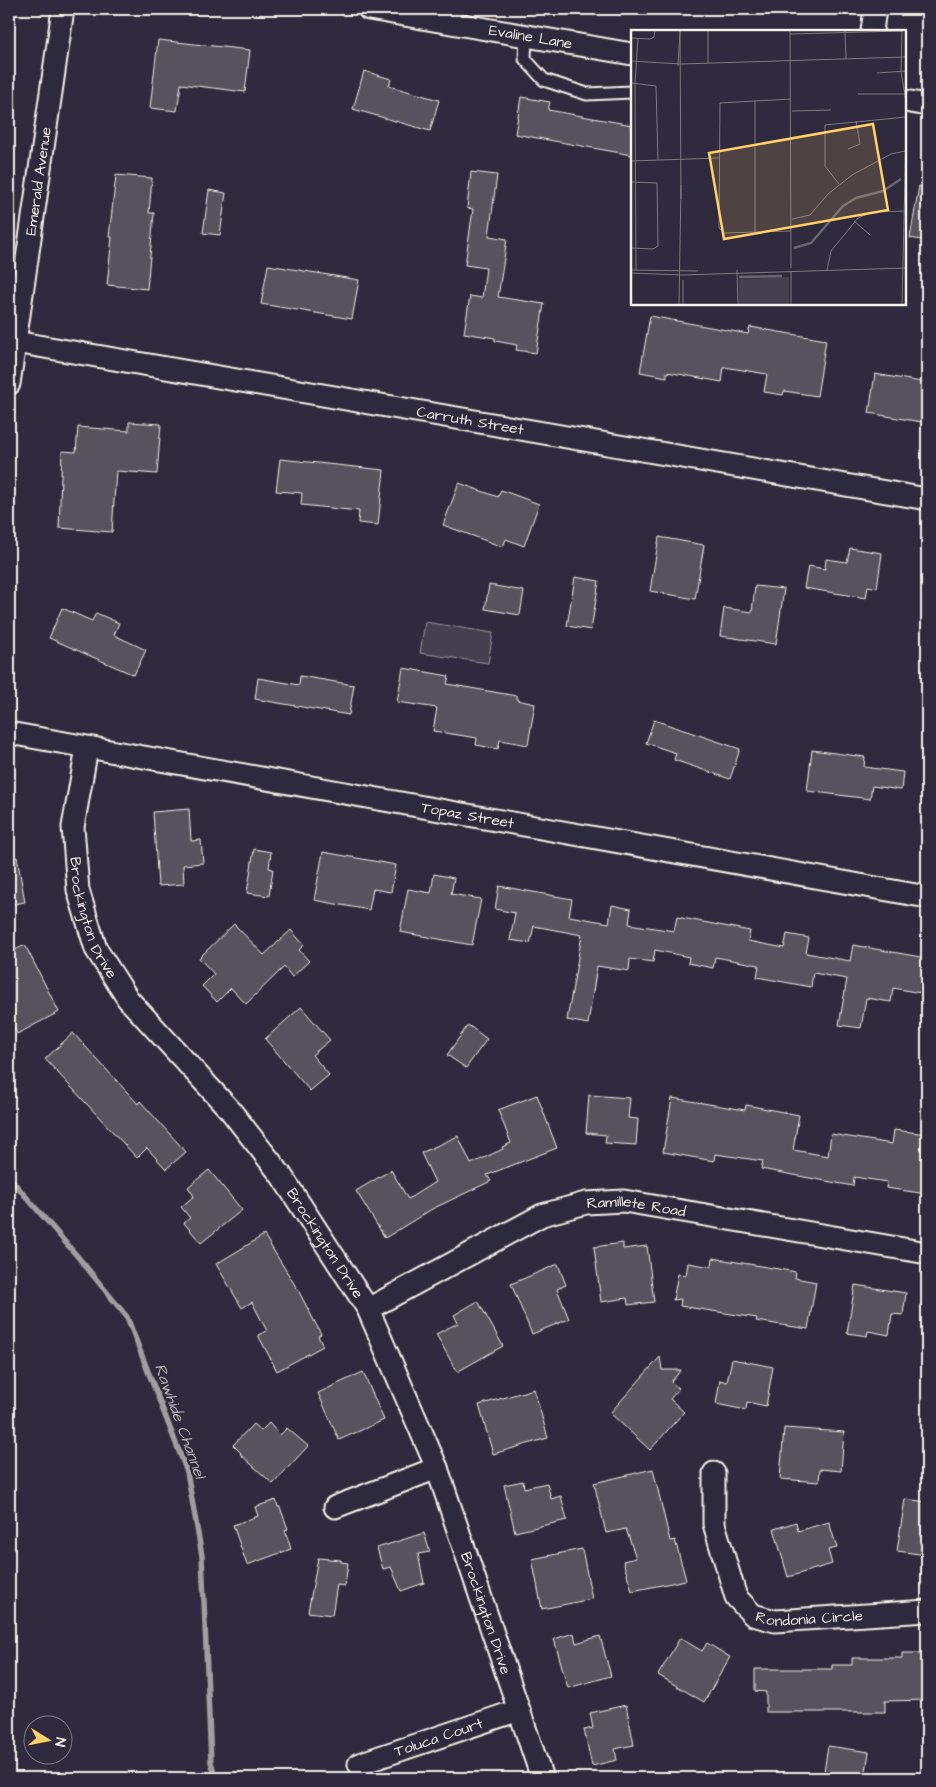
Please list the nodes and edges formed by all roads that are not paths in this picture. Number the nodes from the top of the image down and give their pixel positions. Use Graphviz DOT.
graph roads {
  1 [pos="63,9"];
  2 [pos="369,9"];
  3 [pos="875,9"];
  4 [pos="872,30"];
  5 [pos="526,36"];
  6 [pos="631,54"];
  7 [pos="631,92"];
  8 [pos="906,101"];
  9 [pos="927,105"];
  10 [pos="15,342"];
  11 [pos="9,384"];
  12 [pos="927,499"];
  13 [pos="9,734"];
  14 [pos="86,748"];
  15 [pos="927,897"];
  16 [pos="927,1254"];
  17 [pos="368,1310"];
  18 [pos="437,1468"];
  19 [pos="714,1473"];
  20 [pos="335,1507"];
  21 [pos="927,1611"];
  22 [pos="519,1710"];
  23 [pos="359,1764"];
  24 [pos="542,1778"];
  1 -- 10 [label="street, Emerald Avenue"];
  2 -- 5 [label="street, Evaline Lane"];
  3 -- 4 [label="street"];
  5 -- 6 [label="street, Evaline Lane"];
  5 -- 7 [label="lane"];
  8 -- 9 [label="street"];
  10 -- 11 [label="street, Emerald Avenue"];
  10 -- 12 [label="street, Carruth Street"];
  13 -- 14 [label="street, Topaz Street"];
  14 -- 15 [label="street, Topaz Street"];
  14 -- 17 [label="street, Brockington Drive"];
  16 -- 17 [label="street, Ramillete Road"];
  17 -- 18 [label="street, Brockington Drive"];
  18 -- 20 [label="street"];
  18 -- 22 [label="street, Brockington Drive"];
  19 -- 21 [label="street, Rondonia Circle"];
  22 -- 23 [label="street, Toluca Court"];
  22 -- 24 [label="street, Brockington Drive"];
}
